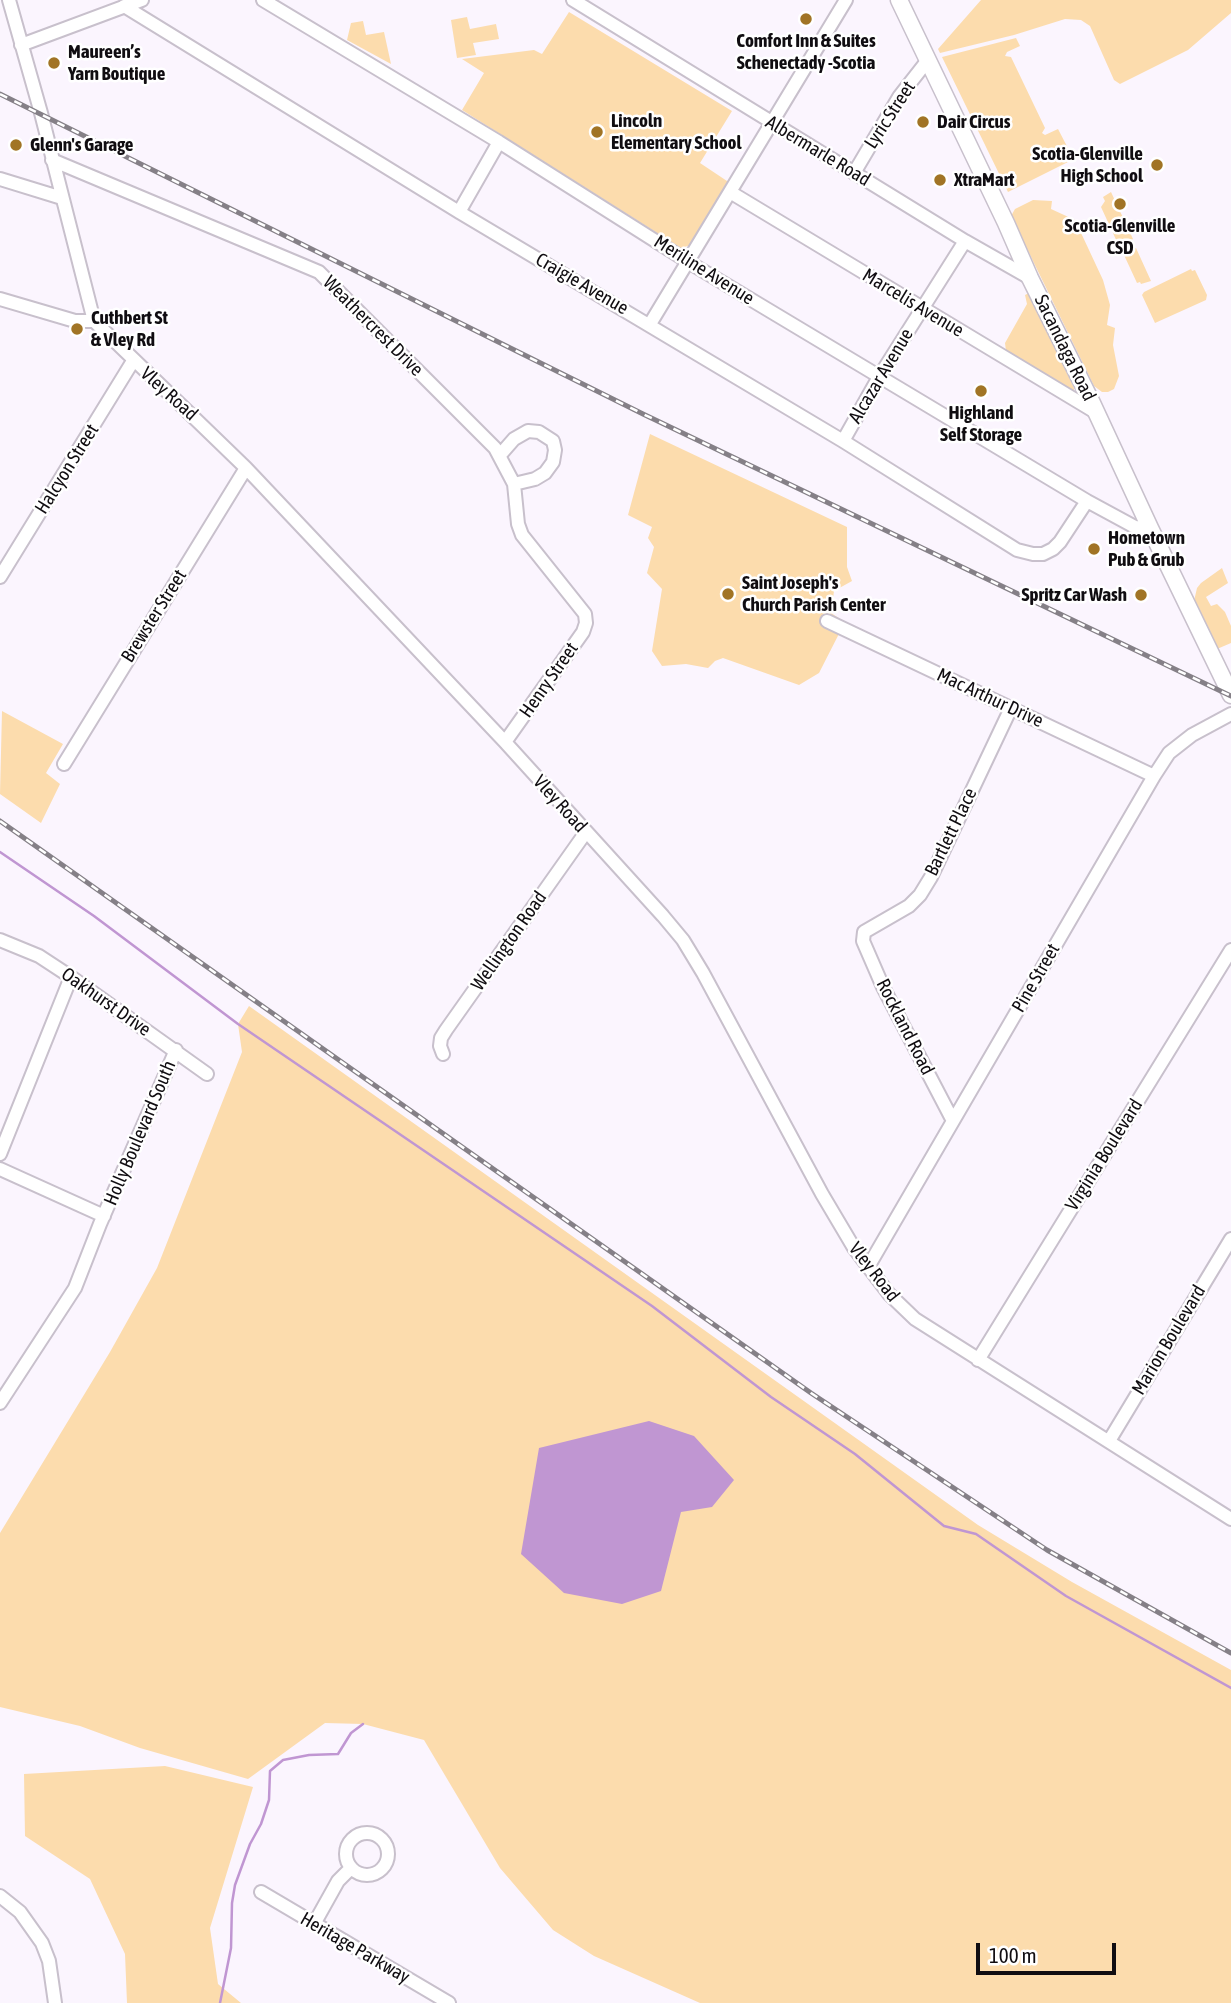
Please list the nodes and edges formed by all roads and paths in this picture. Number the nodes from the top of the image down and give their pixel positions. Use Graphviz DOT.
graph roads {
  1 [pos="9,0"];
  2 [pos="142,0"];
  3 [pos="263,0"];
  4 [pos="573,0"];
  5 [pos="846,0"];
  6 [pos="900,0"];
  7 [pos="124,6"];
  8 [pos="21,45"];
  9 [pos="928,60"];
  10 [pos="772,123"];
  11 [pos="499,142"];
  12 [pos="52,160"];
  13 [pos="854,173"];
  14 [pos="0,179"];
  15 [pos="730,192"];
  16 [pos="62,198"];
  17 [pos="458,212"];
  18 [pos="965,241"];
  19 [pos="688,261"];
  20 [pos="1030,278"];
  21 [pos="0,299"];
  22 [pos="922,309"];
  23 [pos="94,321"];
  24 [pos="650,324"];
  25 [pos="133,361"];
  26 [pos="879,377"];
  27 [pos="1097,413"];
  28 [pos="843,441"];
  29 [pos="500,455"];
  30 [pos="246,468"];
  31 [pos="514,484"];
  32 [pos="1087,501"];
  33 [pos="1150,528"];
  34 [pos="0,577"];
  35 [pos="585,614"];
  36 [pos="827,621"];
  37 [pos="1231,695"];
  38 [pos="1011,708"];
  39 [pos="1231,714"];
  40 [pos="505,742"];
  41 [pos="64,764"];
  42 [pos="1154,776"];
  43 [pos="586,832"];
  44 [pos="864,932"];
  45 [pos="0,940"];
  46 [pos="1231,950"];
  47 [pos="71,977"];
  48 [pos="176,1050"];
  49 [pos="443,1054"];
  50 [pos="207,1074"];
  51 [pos="953,1119"];
  52 [pos="0,1154"];
  53 [pos="0,1169"];
  54 [pos="104,1216"];
  55 [pos="1231,1239"];
  56 [pos="868,1267"];
  57 [pos="978,1360"];
  58 [pos="0,1403"];
  59 [pos="1109,1441"];
  60 [pos="1231,1518"];
  61 [pos="351,1868"];
  62 [pos="261,1892"];
  63 [pos="0,1895"];
  64 [pos="314,1924"];
  65 [pos="55,2003"];
  66 [pos="449,2003"];
  1 -- 8 [label="street, Vley Road"];
  2 -- 7 [label="street"];
  3 -- 11 [label="street, Meriline Avenue"];
  4 -- 10 [label="street, Albermarle Road"];
  5 -- 10 [label="street"];
  6 -- 9 [label="main road, Sacandaga Road"];
  7 -- 8 [label="street"];
  7 -- 17 [label="street, Craigie Avenue"];
  8 -- 12 [label="street, Vley Road"];
  9 -- 13 [label="street, Lyric Street"];
  9 -- 20 [label="main road, Sacandaga Road"];
  10 -- 13 [label="street, Albermarle Road"];
  10 -- 15 [label="street"];
  11 -- 17 [label="street"];
  11 -- 19 [label="street, Meriline Avenue"];
  12 -- 16 [label="street, Vley Road"];
  12 -- 29 [label="street, Weathercrest Drive"];
  13 -- 18 [label="street, Albermarle Road"];
  14 -- 16 [label="street"];
  15 -- 19 [label="street"];
  15 -- 22 [label="street, Marcelis Avenue"];
  16 -- 23 [label="street, Vley Road"];
  17 -- 24 [label="street, Craigie Avenue"];
  18 -- 20 [label="street, Albermarle Road"];
  18 -- 22 [label="street, Alcazar Avenue"];
  19 -- 24 [label="street"];
  19 -- 26 [label="street, Meriline Avenue"];
  20 -- 27 [label="main road, Sacandaga Road"];
  21 -- 23 [label="street"];
  22 -- 26 [label="street, Alcazar Avenue"];
  22 -- 27 [label="street, Marcelis Avenue"];
  23 -- 25 [label="street, Vley Road"];
  24 -- 28 [label="street, Craigie Avenue"];
  25 -- 30 [label="street, Vley Road"];
  25 -- 34 [label="street, Halcyon Street"];
  26 -- 28 [label="street, Alcazar Avenue"];
  26 -- 32 [label="street, Meriline Avenue"];
  27 -- 33 [label="main road, Sacandaga Road"];
  28 -- 32 [label="street, Craigie Avenue"];
  29 -- 31 [label="street, Weathercrest Drive"];
  29 -- 31 [label="street"];
  30 -- 40 [label="street, Vley Road"];
  30 -- 41 [label="street, Brewster Street"];
  31 -- 35 [label="street, Weathercrest Drive"];
  32 -- 33 [label="street, Meriline Avenue"];
  33 -- 37 [label="main road, Sacandaga Road"];
  35 -- 40 [label="street, Henry Street"];
  36 -- 38 [label="street, Mac Arthur Drive"];
  38 -- 42 [label="street, Mac Arthur Drive"];
  38 -- 44 [label="street, Bartlett Place"];
  39 -- 42 [label="street, Pine Street"];
  40 -- 43 [label="street, Vley Road"];
  42 -- 51 [label="street, Pine Street"];
  43 -- 49 [label="street, Wellington Road"];
  43 -- 56 [label="street, Vley Road"];
  44 -- 51 [label="street, Rockland Road"];
  45 -- 47 [label="street, Oakhurst Drive"];
  46 -- 57 [label="street, Virginia Boulevard"];
  47 -- 48 [label="street, Oakhurst Drive"];
  47 -- 52 [label="street"];
  48 -- 50 [label="street, Oakhurst Drive"];
  48 -- 54 [label="street, Holly Boulevard South"];
  51 -- 56 [label="street, Pine Street"];
  53 -- 54 [label="street"];
  54 -- 58 [label="street, Holly Boulevard South"];
  55 -- 59 [label="street, Marion Boulevard"];
  56 -- 57 [label="street, Vley Road"];
  57 -- 59 [label="street, Vley Road"];
  59 -- 60 [label="street, Vley Road"];
  61 -- 64 [label="street"];
  62 -- 64 [label="street, Heritage Parkway"];
  63 -- 65 [label="street"];
  64 -- 66 [label="street, Heritage Parkway"];
}
